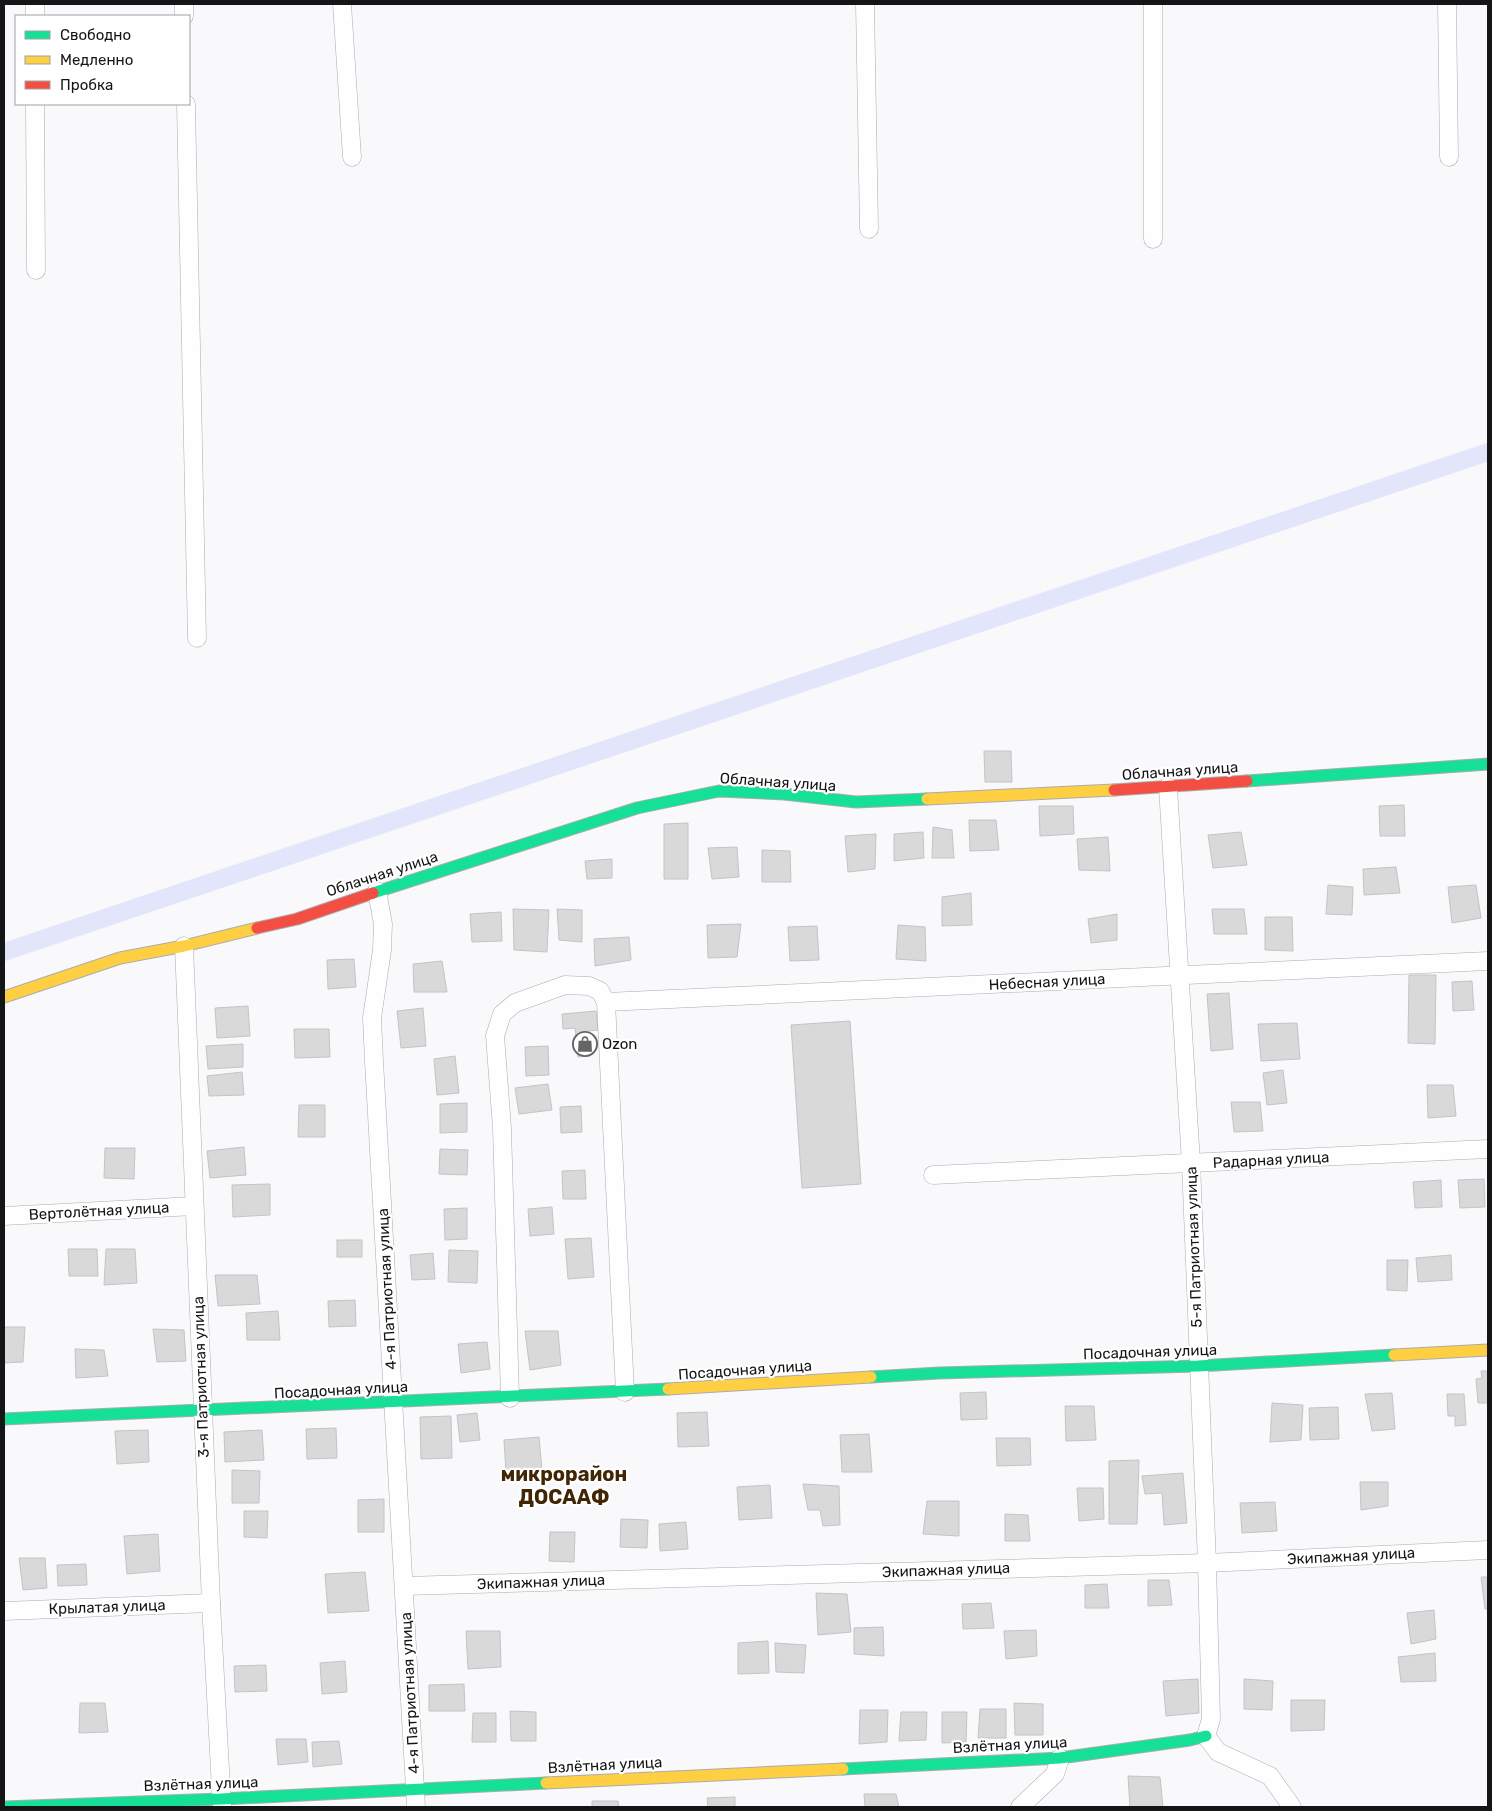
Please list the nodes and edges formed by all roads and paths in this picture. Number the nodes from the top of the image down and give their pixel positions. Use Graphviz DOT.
graph roads {
  1 [pos="342,4"];
  2 [pos="865,4"];
  3 [pos="1153,4"];
  4 [pos="1447,4"];
  5 [pos="35,105"];
  6 [pos="186,105"];
  7 [pos="352,157"];
  8 [pos="1449,157"];
  9 [pos="869,229"];
  10 [pos="1153,239"];
  11 [pos="36,270"];
  12 [pos="197,638"];
  13 [pos="1488,764"];
  14 [pos="1168,788"];
  15 [pos="378,891"];
  16 [pos="184,946"];
  17 [pos="1488,961"];
  18 [pos="1180,976"];
  19 [pos="4,997"];
  20 [pos="606,1002"];
  21 [pos="1488,1149"];
  22 [pos="1191,1163"];
  23 [pos="933,1175"];
  24 [pos="194,1206"];
  25 [pos="4,1216"];
  26 [pos="1488,1350"];
  27 [pos="1198,1366"];
  28 [pos="625,1392"];
  29 [pos="510,1398"];
  30 [pos="393,1403"];
  31 [pos="203,1412"];
  32 [pos="4,1419"];
  33 [pos="1488,1550"];
  34 [pos="1207,1563"];
  35 [pos="404,1586"];
  36 [pos="211,1603"];
  37 [pos="4,1611"];
  38 [pos="1206,1736"];
  39 [pos="1060,1758"];
  40 [pos="415,1790"];
  41 [pos="221,1803"];
  42 [pos="4,1807"];
  43 [pos="416,1807"];
  44 [pos="1020,1807"];
  45 [pos="1292,1807"];
  1 -- 7 [label="street"];
  2 -- 9 [label="street"];
  3 -- 10 [label="street"];
  4 -- 8 [label="street"];
  5 -- 11 [label="street"];
  6 -- 12 [label="street"];
  13 -- 14 [label="street, Облачная улица"];
  14 -- 15 [label="street, Облачная улица"];
  14 -- 18 [label="street, 5-я Патриотная улица"];
  15 -- 16 [label="street, Облачная улица"];
  15 -- 30 [label="street, 4-я Патриотная улица"];
  16 -- 19 [label="street, Облачная улица"];
  16 -- 24 [label="street, 3-я Патриотная улица"];
  17 -- 18 [label="street, Небесная улица"];
  18 -- 20 [label="street, Небесная улица"];
  18 -- 22 [label="street, 5-я Патриотная улица"];
  20 -- 28 [label="street"];
  20 -- 29 [label="street"];
  21 -- 22 [label="street, Радарная улица"];
  22 -- 23 [label="street, Радарная улица"];
  22 -- 27 [label="street, 5-я Патриотная улица"];
  24 -- 25 [label="street, Вертолётная улица"];
  24 -- 31 [label="street, 3-я Патриотная улица"];
  26 -- 27 [label="street, Посадочная улица"];
  27 -- 28 [label="street, Посадочная улица"];
  27 -- 34 [label="street, 5-я Патриотная улица"];
  28 -- 29 [label="street, Посадочная улица"];
  29 -- 30 [label="street, Посадочная улица"];
  30 -- 31 [label="street, Посадочная улица"];
  30 -- 35 [label="street, 4-я Патриотная улица"];
  31 -- 32 [label="street, Посадочная улица"];
  31 -- 36 [label="street, 3-я Патриотная улица"];
  33 -- 34 [label="street, Экипажная улица"];
  34 -- 35 [label="street, Экипажная улица"];
  34 -- 38 [label="street, 5-я Патриотная улица"];
  35 -- 40 [label="street, 4-я Патриотная улица"];
  36 -- 37 [label="street, Крылатая улица"];
  36 -- 41 [label="street, 3-я Патриотная улица"];
  38 -- 39 [label="street, Взлётная улица"];
  38 -- 45 [label="street"];
  39 -- 40 [label="street, Взлётная улица"];
  39 -- 44 [label="street"];
  40 -- 41 [label="street, Взлётная улица"];
  40 -- 43 [label="street, 4-я Патриотная улица"];
  41 -- 42 [label="street, Взлётная улица"];
}
